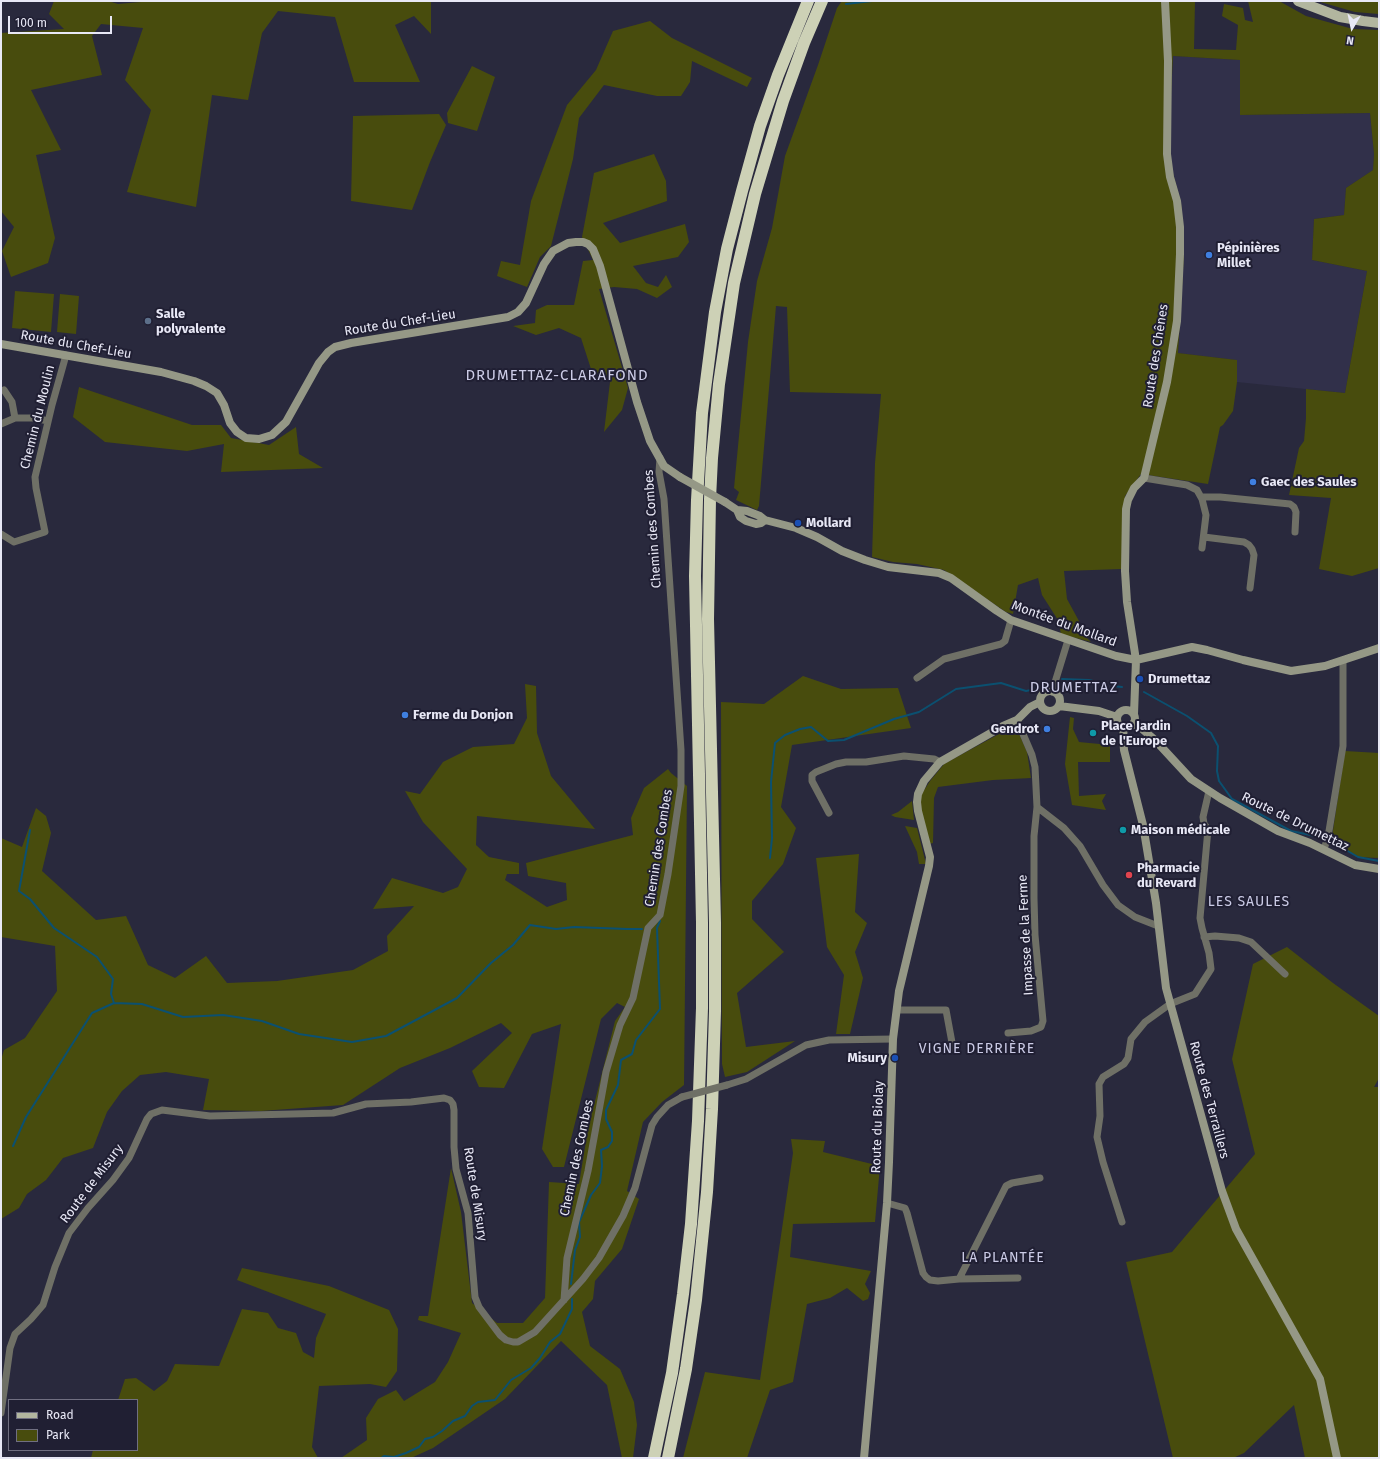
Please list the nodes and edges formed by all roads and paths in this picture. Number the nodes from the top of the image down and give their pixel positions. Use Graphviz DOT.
graph roads {
  1 [pos="808,1"];
  2 [pos="822,1"];
  3 [pos="1165,1"];
  4 [pos="1298,1"];
  5 [pos="1379,23"];
  6 [pos="1,344"];
  7 [pos="66,355"];
  8 [pos="4,390"];
  9 [pos="15,418"];
  10 [pos="48,421"];
  11 [pos="1,424"];
  12 [pos="660,458"];
  13 [pos="680,477"];
  14 [pos="1144,478"];
  15 [pos="1202,497"];
  16 [pos="1295,532"];
  17 [pos="1,534"];
  18 [pos="1204,537"];
  19 [pos="1202,548"];
  20 [pos="1250,588"];
  21 [pos="1011,620"];
  22 [pos="1068,640"];
  23 [pos="1379,648"];
  24 [pos="1136,660"];
  25 [pos="1343,661"];
  26 [pos="917,678"];
  27 [pos="1052,692"];
  28 [pos="1041,704"];
  29 [pos="1060,704"];
  30 [pos="1118,715"];
  31 [pos="1132,716"];
  32 [pos="1017,720"];
  33 [pos="1123,727"];
  34 [pos="940,762"];
  35 [pos="1209,791"];
  36 [pos="1037,807"];
  37 [pos="829,813"];
  38 [pos="1326,843"];
  39 [pos="1379,869"];
  40 [pos="1158,926"];
  41 [pos="1204,937"];
  42 [pos="1285,974"];
  43 [pos="1170,1004"];
  44 [pos="896,1010"];
  45 [pos="1008,1033"];
  46 [pos="893,1039"];
  47 [pos="954,1048"];
  48 [pos="1040,1178"];
  49 [pos="887,1203"];
  50 [pos="1122,1222"];
  51 [pos="1018,1278"];
  52 [pos="959,1279"];
  53 [pos="564,1300"];
  54 [pos="1,1413"];
  55 [pos="654,1458"];
  56 [pos="668,1458"];
  57 [pos="864,1458"];
  58 [pos="1337,1458"];
  1 -- 55 [label="highway"];
  2 -- 56 [label="highway"];
  3 -- 14 [label="street, Route des Chênes"];
  4 -- 5 [label="main road"];
  6 -- 7 [label="street, Route du Chef-Lieu"];
  7 -- 10 [label="street, Chemin du Moulin"];
  7 -- 12 [label="street, Route du Chef-Lieu"];
  8 -- 9 [label="street"];
  9 -- 10 [label="street"];
  9 -- 11 [label="street"];
  10 -- 17 [label="street, Chemin du Moulin"];
  12 -- 13 [label="street, Route du Chef-Lieu"];
  12 -- 53 [label="street, Chemin des Combes"];
  13 -- 21 [label="street, Montée du Mollard, bridge"];
  14 -- 15 [label="street"];
  14 -- 24 [label="street, Route des Chênes"];
  15 -- 16 [label="street"];
  15 -- 18 [label="street"];
  18 -- 19 [label="street"];
  18 -- 20 [label="street"];
  21 -- 22 [label="street, Montée du Mollard"];
  21 -- 26 [label="street"];
  22 -- 24 [label="street, Montée du Mollard"];
  22 -- 27 [label="street"];
  23 -- 25 [label="street"];
  24 -- 25 [label="street"];
  24 -- 31 [label="street, Route des Chênes"];
  25 -- 38 [label="street"];
  27 -- 28 [label="street"];
  27 -- 29 [label="street"];
  28 -- 29 [label="street"];
  28 -- 32 [label="street, Route du Biolay"];
  29 -- 30 [label="street"];
  30 -- 31 [label="street"];
  30 -- 33 [label="street"];
  31 -- 33 [label="street"];
  31 -- 35 [label="street, Route de Drumettaz"];
  32 -- 34 [label="street, Route du Biolay"];
  32 -- 36 [label="street, Impasse de la Ferme"];
  33 -- 40 [label="street, Route des Terraillers"];
  34 -- 37 [label="street"];
  34 -- 44 [label="street, Route du Biolay"];
  35 -- 38 [label="street, Route de Drumettaz"];
  35 -- 41 [label="street"];
  36 -- 40 [label="street"];
  36 -- 45 [label="street, Impasse de la Ferme"];
  38 -- 39 [label="street, Route de Drumettaz"];
  40 -- 43 [label="street, Route des Terraillers"];
  41 -- 42 [label="street"];
  41 -- 43 [label="street"];
  43 -- 50 [label="street"];
  43 -- 58 [label="street, Route des Terraillers"];
  44 -- 46 [label="street, Route du Biolay"];
  44 -- 47 [label="street"];
  46 -- 49 [label="street, Route du Biolay"];
  46 -- 53 [label="street, Route de Misury, bridge"];
  48 -- 52 [label="street"];
  49 -- 52 [label="street"];
  49 -- 57 [label="street, Route du Biolay"];
  51 -- 52 [label="street"];
  53 -- 54 [label="street, Route de Misury"];
}
